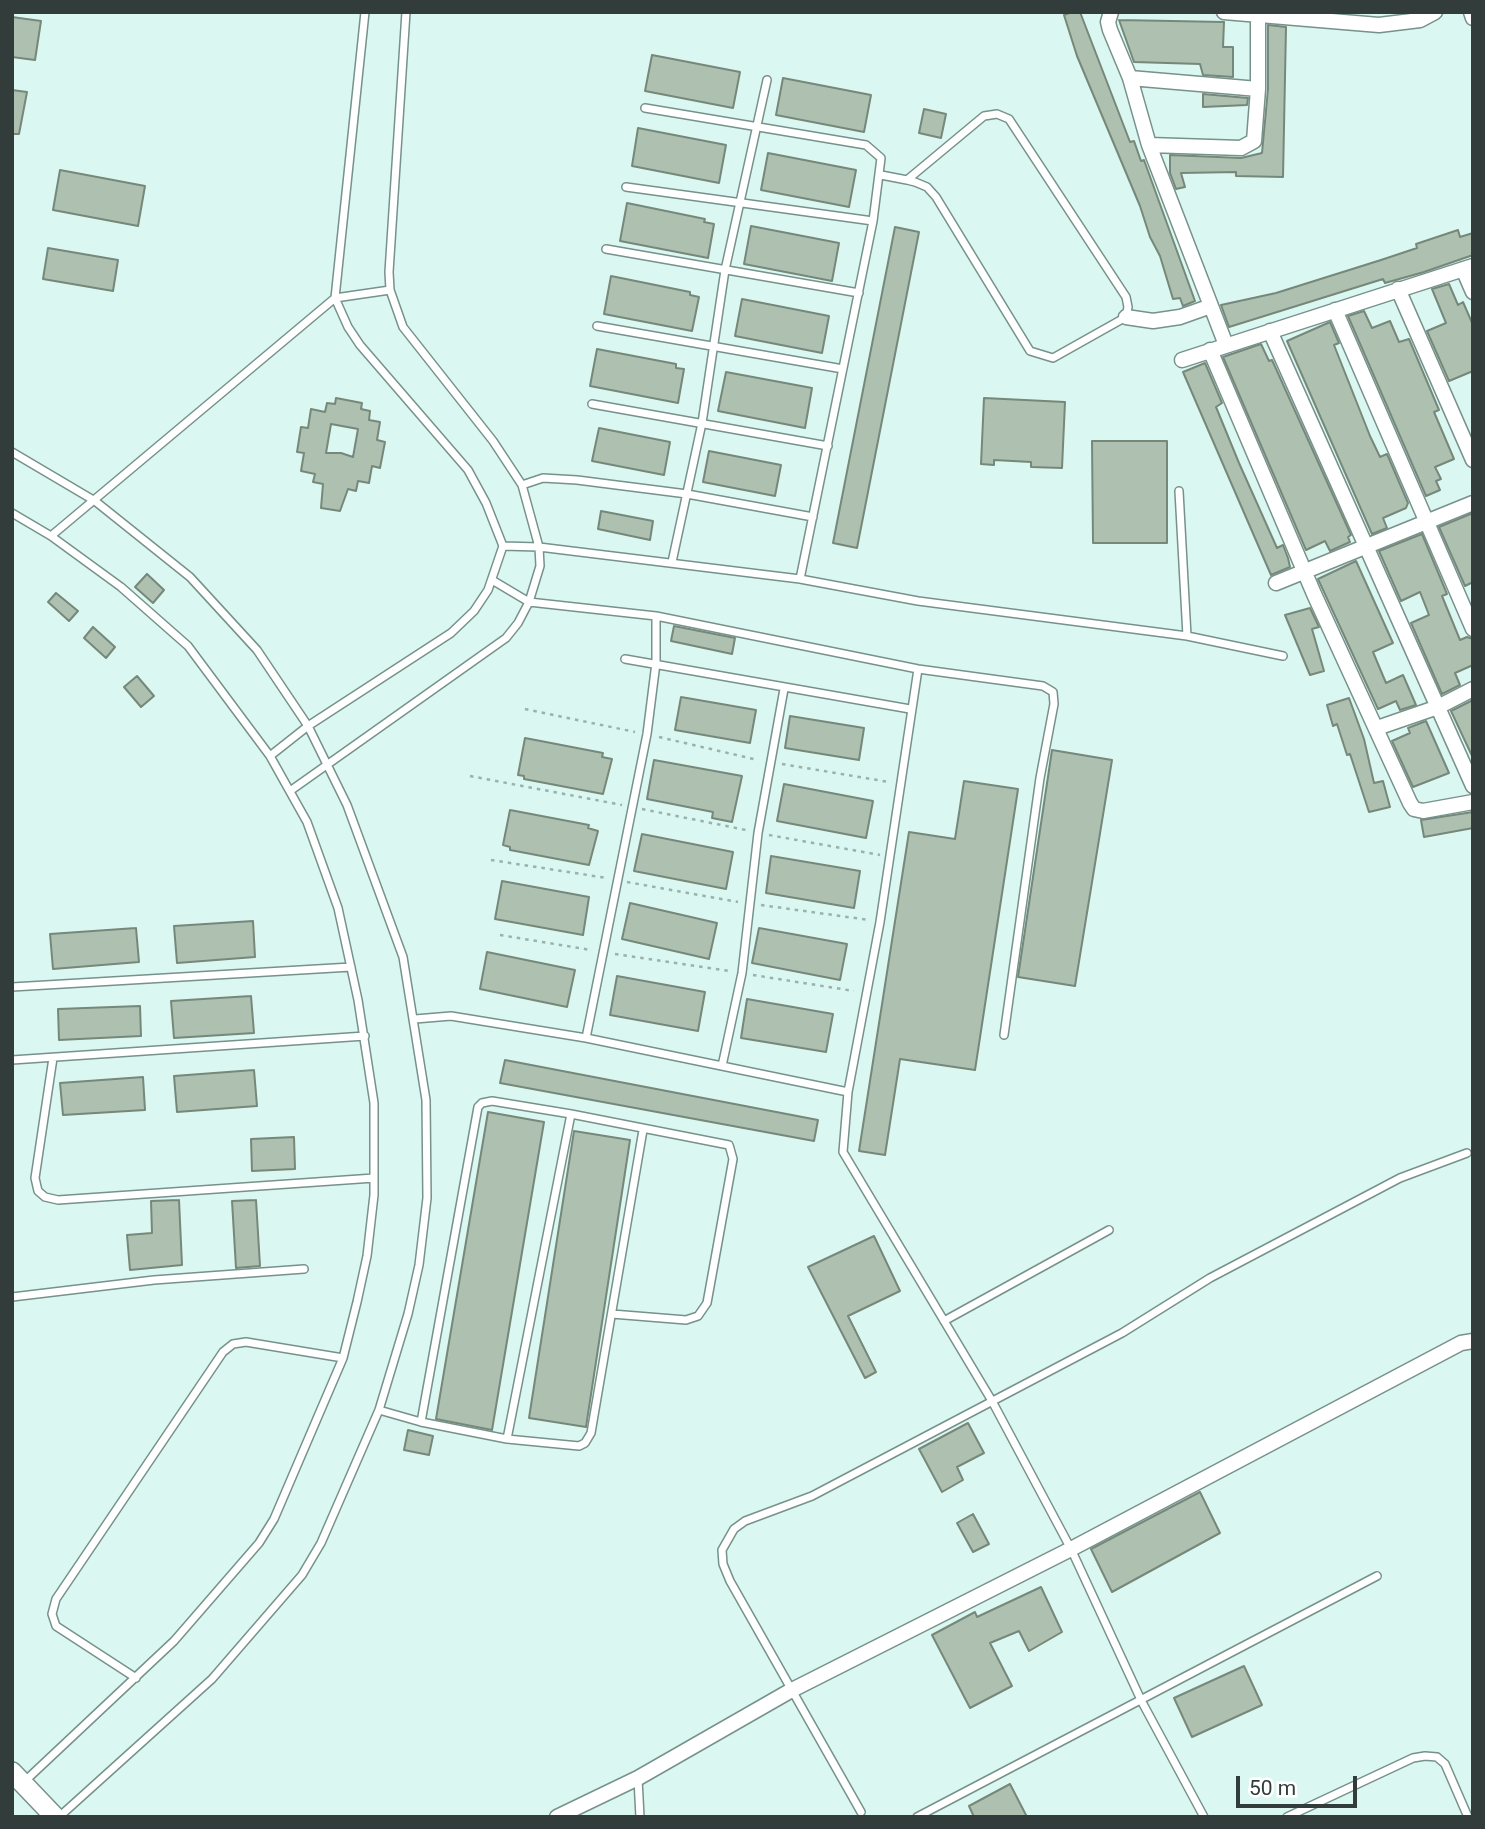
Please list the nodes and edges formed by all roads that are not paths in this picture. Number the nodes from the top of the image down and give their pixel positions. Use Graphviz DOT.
graph roads {
  1 [pos="365,12"];
  2 [pos="406,12"];
  3 [pos="1111,12"];
  4 [pos="1224,12"];
  5 [pos="1434,12"];
  6 [pos="1471,12"];
  7 [pos="1258,13"];
  8 [pos="1473,18"];
  9 [pos="1130,78"];
  10 [pos="767,80"];
  11 [pos="1258,89"];
  12 [pos="645,108"];
  13 [pos="755,128"];
  14 [pos="1149,145"];
  15 [pos="881,175"];
  16 [pos="907,180"];
  17 [pos="626,187"];
  18 [pos="740,203"];
  19 [pos="873,221"];
  20 [pos="606,249"];
  21 [pos="1468,267"];
  22 [pos="725,270"];
  23 [pos="1398,289"];
  24 [pos="390,290"];
  25 [pos="1473,292"];
  26 [pos="859,293"];
  27 [pos="335,298"];
  28 [pos="1211,306"];
  29 [pos="1335,310"];
  30 [pos="1125,317"];
  31 [pos="597,326"];
  32 [pos="1270,331"];
  33 [pos="1226,345"];
  34 [pos="714,347"];
  35 [pos="1210,350"];
  36 [pos="1182,360"];
  37 [pos="843,369"];
  38 [pos="592,404"];
  39 [pos="702,423"];
  40 [pos="828,446"];
  41 [pos="12,452"];
  42 [pos="1473,460"];
  43 [pos="522,485"];
  44 [pos="1179,491"];
  45 [pos="687,494"];
  46 [pos="95,501"];
  47 [pos="1473,503"];
  48 [pos="12,513"];
  49 [pos="813,517"];
  50 [pos="1426,522"];
  51 [pos="51,536"];
  52 [pos="503,546"];
  53 [pos="1368,546"];
  54 [pos="539,547"];
  55 [pos="672,562"];
  56 [pos="1306,572"];
  57 [pos="800,579"];
  58 [pos="492,580"];
  59 [pos="1276,583"];
  60 [pos="529,602"];
  61 [pos="656,616"];
  62 [pos="1473,629"];
  63 [pos="1186,636"];
  64 [pos="1283,656"];
  65 [pos="625,659"];
  66 [pos="656,663"];
  67 [pos="918,669"];
  68 [pos="784,689"];
  69 [pos="1473,689"];
  70 [pos="1438,707"];
  71 [pos="910,709"];
  72 [pos="308,726"];
  73 [pos="1377,728"];
  74 [pos="270,756"];
  75 [pos="329,763"];
  76 [pos="1473,786"];
  77 [pos="290,791"];
  78 [pos="1473,802"];
  79 [pos="351,967"];
  80 [pos="12,987"];
  81 [pos="415,1019"];
  82 [pos="1004,1035"];
  83 [pos="365,1036"];
  84 [pos="586,1038"];
  85 [pos="53,1058"];
  86 [pos="12,1060"];
  87 [pos="722,1066"];
  88 [pos="848,1092"];
  89 [pos="570,1114"];
  90 [pos="643,1130"];
  91 [pos="1466,1153"];
  92 [pos="374,1178"];
  93 [pos="1109,1230"];
  94 [pos="304,1269"];
  95 [pos="12,1297"];
  96 [pos="611,1314"];
  97 [pos="944,1321"];
  98 [pos="1473,1341"];
  99 [pos="343,1358"];
  100 [pos="992,1401"];
  101 [pos="379,1410"];
  102 [pos="421,1422"];
  103 [pos="507,1439"];
  104 [pos="1071,1549"];
  105 [pos="1377,1576"];
  106 [pos="136,1678"];
  107 [pos="790,1691"];
  108 [pos="1142,1702"];
  109 [pos="18,1777"];
  110 [pos="638,1778"];
  111 [pos="861,1812"];
  112 [pos="57,1817"];
  113 [pos="557,1817"];
  114 [pos="640,1817"];
  115 [pos="917,1817"];
  116 [pos="1203,1817"];
  117 [pos="1287,1817"];
  118 [pos="1468,1817"];
  1 -- 27 [label="lane"];
  2 -- 24 [label="lane"];
  3 -- 9 [label="street"];
  4 -- 7 [label="street"];
  5 -- 7 [label="street"];
  6 -- 8 [label="street"];
  7 -- 11 [label="street"];
  9 -- 11 [label="street"];
  9 -- 14 [label="street"];
  10 -- 13 [label="lane"];
  11 -- 14 [label="street"];
  12 -- 13 [label="lane"];
  13 -- 15 [label="lane"];
  13 -- 18 [label="lane"];
  14 -- 28 [label="street"];
  15 -- 16 [label="lane"];
  15 -- 19 [label="lane"];
  16 -- 30 [label="lane"];
  16 -- 30 [label="lane"];
  17 -- 18 [label="lane"];
  18 -- 19 [label="lane"];
  18 -- 22 [label="lane"];
  19 -- 26 [label="lane"];
  20 -- 22 [label="lane"];
  21 -- 23 [label="street"];
  21 -- 25 [label="street"];
  22 -- 26 [label="lane"];
  22 -- 34 [label="lane"];
  23 -- 29 [label="street"];
  23 -- 42 [label="street"];
  24 -- 27 [label="lane"];
  24 -- 43 [label="lane"];
  26 -- 37 [label="lane"];
  27 -- 46 [label="lane"];
  27 -- 52 [label="lane"];
  28 -- 30 [label="street"];
  28 -- 33 [label="street"];
  29 -- 32 [label="street"];
  29 -- 50 [label="street"];
  31 -- 34 [label="lane"];
  32 -- 33 [label="street"];
  32 -- 53 [label="street"];
  33 -- 35 [label="street"];
  34 -- 37 [label="lane"];
  34 -- 39 [label="lane"];
  35 -- 36 [label="street"];
  35 -- 56 [label="street"];
  37 -- 40 [label="lane"];
  38 -- 39 [label="lane"];
  39 -- 40 [label="lane"];
  39 -- 45 [label="lane"];
  40 -- 49 [label="lane"];
  41 -- 46 [label="lane"];
  43 -- 45 [label="lane"];
  43 -- 54 [label="lane"];
  44 -- 63 [label="lane"];
  45 -- 49 [label="lane"];
  45 -- 55 [label="lane"];
  46 -- 51 [label="lane"];
  46 -- 72 [label="lane"];
  47 -- 50 [label="street"];
  48 -- 51 [label="lane"];
  49 -- 57 [label="lane"];
  50 -- 53 [label="street"];
  50 -- 62 [label="street"];
  51 -- 74 [label="lane"];
  52 -- 54 [label="lane"];
  52 -- 58 [label="lane"];
  53 -- 56 [label="street"];
  53 -- 70 [label="street"];
  54 -- 55 [label="lane"];
  54 -- 60 [label="lane"];
  55 -- 57 [label="lane"];
  56 -- 59 [label="street"];
  56 -- 73 [label="street"];
  57 -- 63 [label="lane"];
  58 -- 60 [label="lane"];
  58 -- 72 [label="lane"];
  60 -- 61 [label="lane"];
  60 -- 75 [label="lane"];
  61 -- 66 [label="lane"];
  61 -- 67 [label="lane"];
  63 -- 64 [label="lane"];
  65 -- 66 [label="lane"];
  66 -- 68 [label="lane"];
  66 -- 84 [label="lane"];
  67 -- 71 [label="lane"];
  67 -- 82 [label="lane"];
  68 -- 71 [label="lane"];
  68 -- 87 [label="lane"];
  69 -- 70 [label="street"];
  70 -- 73 [label="street"];
  70 -- 76 [label="street"];
  71 -- 88 [label="lane"];
  72 -- 74 [label="lane"];
  72 -- 75 [label="lane"];
  73 -- 78 [label="street"];
  74 -- 77 [label="lane"];
  75 -- 77 [label="lane"];
  75 -- 81 [label="lane"];
  77 -- 79 [label="lane"];
  79 -- 80 [label="lane"];
  79 -- 83 [label="lane"];
  81 -- 84 [label="lane"];
  81 -- 101 [label="lane"];
  83 -- 85 [label="lane"];
  83 -- 92 [label="lane"];
  84 -- 87 [label="lane"];
  85 -- 86 [label="lane"];
  85 -- 92 [label="lane"];
  87 -- 88 [label="lane"];
  88 -- 97 [label="lane"];
  89 -- 90 [label="lane"];
  89 -- 102 [label="lane"];
  89 -- 103 [label="lane"];
  90 -- 96 [label="lane"];
  90 -- 96 [label="lane"];
  91 -- 100 [label="lane"];
  92 -- 99 [label="lane"];
  93 -- 97 [label="lane"];
  94 -- 95 [label="lane"];
  96 -- 103 [label="lane"];
  97 -- 100 [label="lane"];
  98 -- 104 [label="street"];
  99 -- 106 [label="lane"];
  99 -- 106 [label="lane"];
  100 -- 104 [label="lane"];
  100 -- 107 [label="lane"];
  101 -- 102 [label="lane"];
  101 -- 112 [label="lane"];
  102 -- 103 [label="lane"];
  104 -- 107 [label="street"];
  104 -- 108 [label="lane"];
  105 -- 108 [label="lane"];
  106 -- 109 [label="lane"];
  107 -- 110 [label="street"];
  107 -- 111 [label="lane"];
  108 -- 115 [label="lane"];
  108 -- 116 [label="lane"];
  109 -- 112 [label="main road"];
  110 -- 113 [label="street"];
  110 -- 114 [label="lane"];
  117 -- 118 [label="lane"];
}
